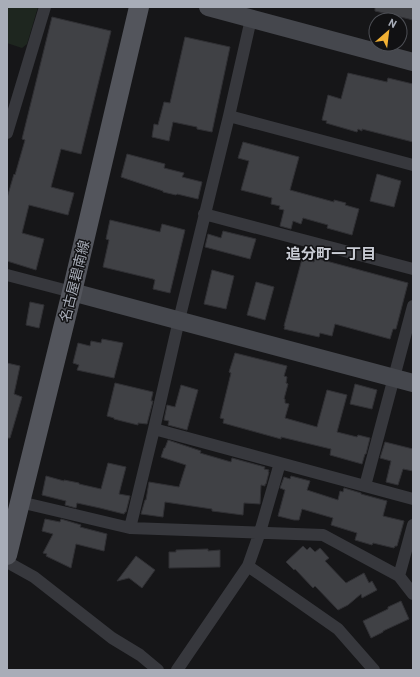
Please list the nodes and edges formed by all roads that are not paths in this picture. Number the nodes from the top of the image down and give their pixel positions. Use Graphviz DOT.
graph roads {
  1 [pos="45,7"];
  2 [pos="139,7"];
  3 [pos="208,7"];
  4 [pos="251,19"];
  5 [pos="413,62"];
  6 [pos="229,116"];
  7 [pos="7,134"];
  8 [pos="413,166"];
  9 [pos="204,214"];
  10 [pos="413,270"];
  11 [pos="7,275"];
  12 [pos="72,292"];
  13 [pos="413,306"];
  14 [pos="179,320"];
  15 [pos="394,377"];
  16 [pos="413,383"];
  17 [pos="154,429"];
  18 [pos="280,463"];
  19 [pos="365,486"];
  20 [pos="413,499"];
  21 [pos="20,502"];
  22 [pos="413,525"];
  23 [pos="130,528"];
  24 [pos="260,532"];
  25 [pos="8,544"];
  26 [pos="7,562"];
  27 [pos="248,566"];
  28 [pos="399,576"];
  29 [pos="413,594"];
  30 [pos="158,670"];
  31 [pos="177,670"];
  32 [pos="374,670"];
  1 -- 7 [label="street"];
  2 -- 12 [label="main road, 名古屋碧南線"];
  3 -- 4 [label="street"];
  4 -- 5 [label="street"];
  4 -- 6 [label="street"];
  6 -- 8 [label="street"];
  6 -- 9 [label="street"];
  9 -- 10 [label="street"];
  9 -- 14 [label="street"];
  11 -- 12 [label="street"];
  12 -- 14 [label="street"];
  12 -- 21 [label="main road, 名古屋碧南線"];
  13 -- 15 [label="street"];
  14 -- 15 [label="street"];
  14 -- 17 [label="street"];
  15 -- 16 [label="street"];
  15 -- 19 [label="street"];
  17 -- 18 [label="street"];
  17 -- 23 [label="street"];
  18 -- 19 [label="street"];
  18 -- 24 [label="street"];
  19 -- 20 [label="street"];
  21 -- 23 [label="street"];
  21 -- 25 [label="main road, 名古屋碧南線"];
  22 -- 28 [label="street"];
  23 -- 24 [label="street"];
  24 -- 27 [label="street"];
  24 -- 28 [label="street"];
  26 -- 30 [label="street"];
  27 -- 31 [label="street"];
  27 -- 32 [label="street"];
  28 -- 29 [label="street"];
}
